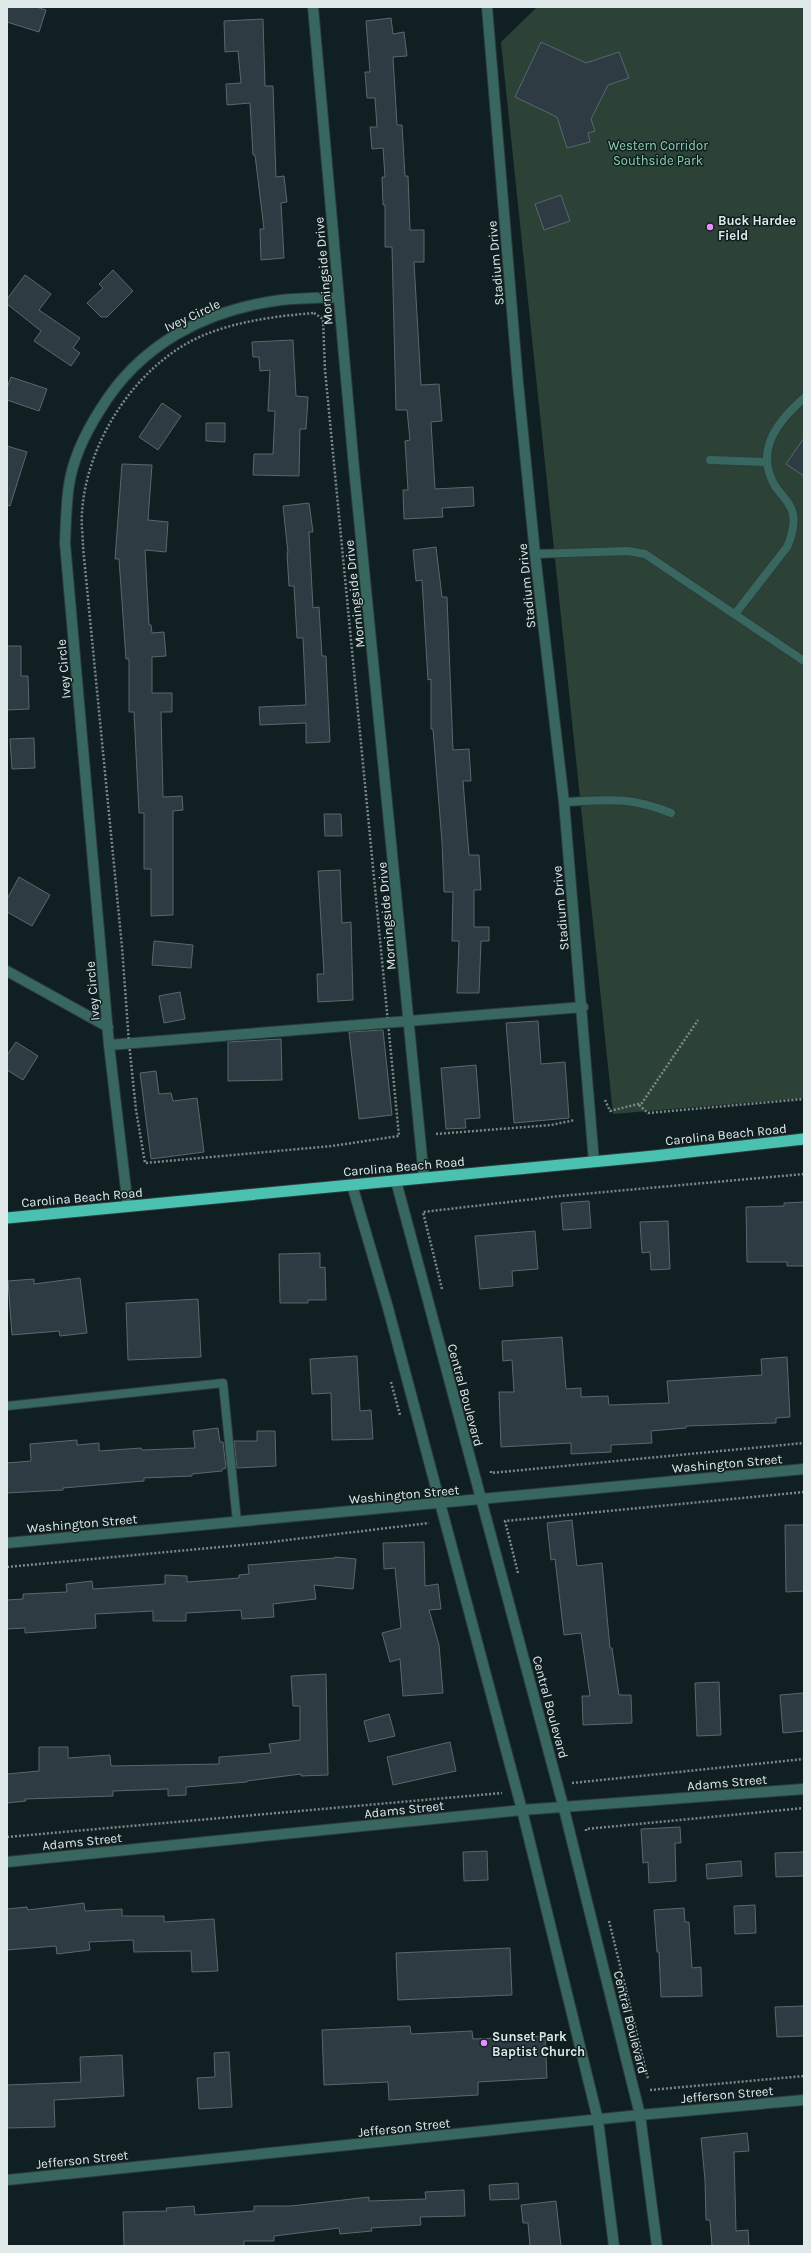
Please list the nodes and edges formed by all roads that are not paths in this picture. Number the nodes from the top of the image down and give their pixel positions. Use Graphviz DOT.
graph roads {
  1 [pos="312,7"];
  2 [pos="487,7"];
  3 [pos="338,297"];
  4 [pos="804,398"];
  5 [pos="710,460"];
  6 [pos="767,462"];
  7 [pos="535,554"];
  8 [pos="735,614"];
  9 [pos="804,661"];
  10 [pos="564,802"];
  11 [pos="671,813"];
  12 [pos="7,971"];
  13 [pos="583,1007"];
  14 [pos="408,1022"];
  15 [pos="108,1026"];
  16 [pos="109,1045"];
  17 [pos="804,1139"];
  18 [pos="594,1162"];
  19 [pos="424,1178"];
  20 [pos="396,1180"];
  21 [pos="352,1185"];
  22 [pos="128,1207"];
  23 [pos="7,1218"];
  24 [pos="7,1406"];
  25 [pos="804,1468"];
  26 [pos="482,1499"];
  27 [pos="440,1504"];
  28 [pos="237,1522"];
  29 [pos="7,1543"];
  30 [pos="804,1789"];
  31 [pos="564,1809"];
  32 [pos="522,1810"];
  33 [pos="7,1862"];
  34 [pos="804,2100"];
  35 [pos="640,2114"];
  36 [pos="598,2120"];
  37 [pos="7,2180"];
  38 [pos="614,2246"];
  39 [pos="656,2246"];
  1 -- 3 [label="street, Morningside Drive"];
  2 -- 7 [label="street, Stadium Drive"];
  3 -- 14 [label="street, Morningside Drive"];
  3 -- 15 [label="street, Ivey Circle"];
  4 -- 6 [label="lane"];
  5 -- 6 [label="lane"];
  6 -- 8 [label="lane"];
  7 -- 8 [label="lane"];
  7 -- 10 [label="street, Stadium Drive"];
  8 -- 9 [label="lane"];
  10 -- 11 [label="lane"];
  10 -- 13 [label="street, Stadium Drive"];
  12 -- 15 [label="street"];
  13 -- 14 [label="street"];
  13 -- 18 [label="street, Stadium Drive"];
  14 -- 16 [label="street"];
  14 -- 19 [label="street, Morningside Drive"];
  15 -- 16 [label="street, Ivey Circle"];
  16 -- 22 [label="street, Ivey Circle"];
  17 -- 18 [label="highway, Carolina Beach Road"];
  18 -- 19 [label="highway, Carolina Beach Road"];
  19 -- 20 [label="highway, Carolina Beach Road"];
  20 -- 21 [label="highway, Carolina Beach Road"];
  20 -- 26 [label="street, Central Boulevard"];
  21 -- 22 [label="highway, Carolina Beach Road"];
  21 -- 27 [label="street"];
  22 -- 23 [label="highway, Carolina Beach Road"];
  24 -- 28 [label="lane"];
  25 -- 26 [label="street, Washington Street"];
  26 -- 27 [label="street, Washington Street"];
  26 -- 31 [label="street, Central Boulevard"];
  27 -- 28 [label="street, Washington Street"];
  27 -- 32 [label="street"];
  28 -- 29 [label="street, Washington Street"];
  30 -- 31 [label="street, Adams Street"];
  31 -- 32 [label="street, Adams Street"];
  31 -- 35 [label="street, Central Boulevard"];
  32 -- 33 [label="street, Adams Street"];
  32 -- 36 [label="street"];
  34 -- 35 [label="street, Jefferson Street"];
  35 -- 36 [label="street, Jefferson Street"];
  35 -- 39 [label="street, Central Boulevard"];
  36 -- 37 [label="street, Jefferson Street"];
  36 -- 38 [label="street"];
}
